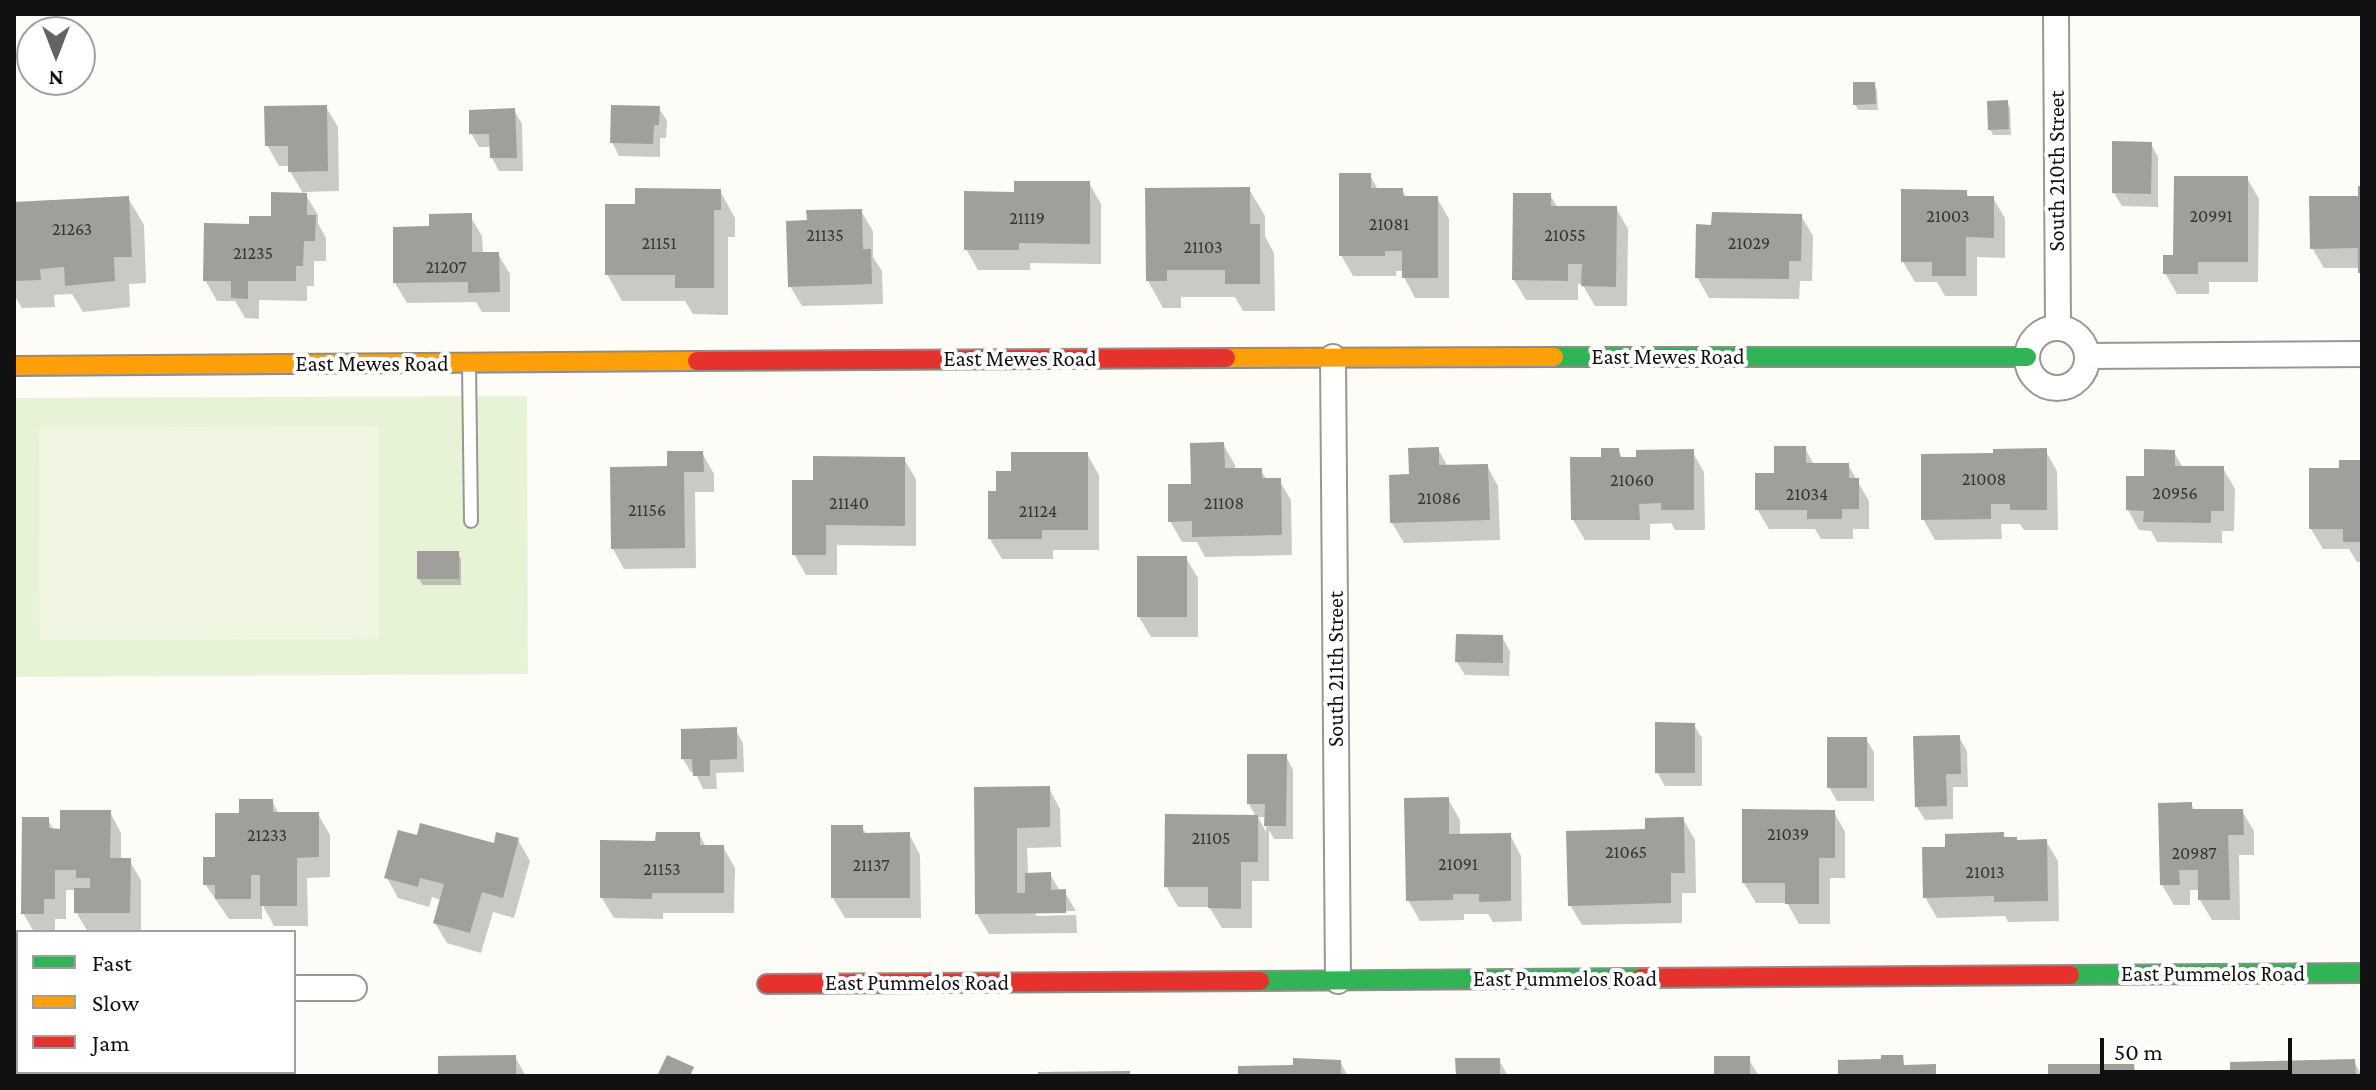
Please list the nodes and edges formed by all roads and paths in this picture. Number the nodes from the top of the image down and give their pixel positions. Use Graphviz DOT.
graph roads {
  1 [pos="2056,14"];
  2 [pos="2058,328"];
  3 [pos="2362,354"];
  4 [pos="2087,356"];
  5 [pos="1333,357"];
  6 [pos="2027,357"];
  7 [pos="469,363"];
  8 [pos="14,366"];
  9 [pos="471,521"];
  10 [pos="2362,973"];
  11 [pos="1338,981"];
  12 [pos="767,984"];
  13 [pos="296,988"];
  14 [pos="354,988"];
  1 -- 2 [label="street, South 210th Street"];
  2 -- 4 [label="street"];
  2 -- 6 [label="street"];
  3 -- 4 [label="street"];
  4 -- 6 [label="street"];
  5 -- 6 [label="street, East Mewes Road"];
  5 -- 7 [label="street, East Mewes Road"];
  5 -- 11 [label="street, South 211th Street"];
  7 -- 8 [label="street, East Mewes Road"];
  7 -- 9 [label="lane"];
  10 -- 11 [label="street, East Pummelos Road"];
  11 -- 12 [label="street, East Pummelos Road"];
  13 -- 14 [label="street"];
}
